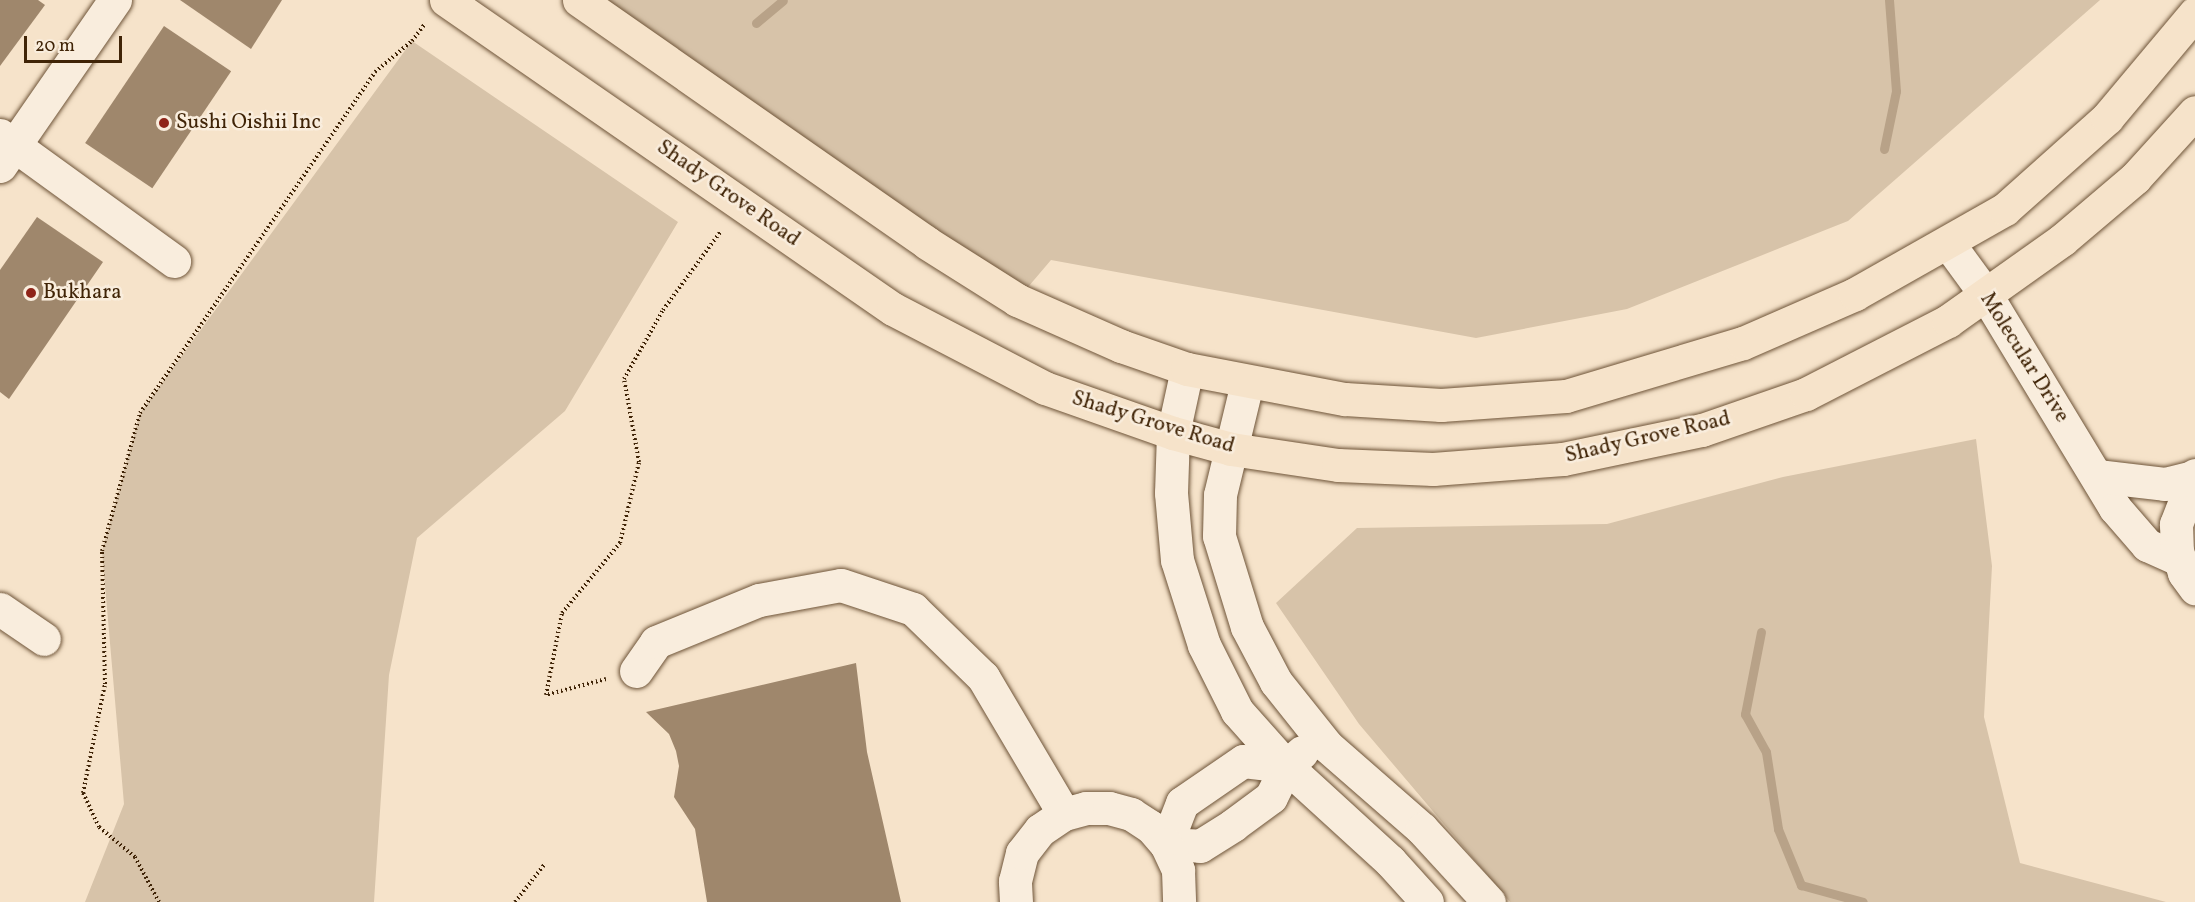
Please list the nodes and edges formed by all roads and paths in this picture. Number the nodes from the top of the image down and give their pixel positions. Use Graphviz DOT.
graph roads {
  1 [pos="115,0"];
  2 [pos="446,0"];
  3 [pos="579,0"];
  4 [pos="2195,13"];
  5 [pos="424,25"];
  6 [pos="2195,112"];
  7 [pos="5,149"];
  8 [pos="721,231"];
  9 [pos="1948,243"];
  10 [pos="174,261"];
  11 [pos="1986,295"];
  12 [pos="1187,369"];
  13 [pos="1247,383"];
  14 [pos="1173,434"];
  15 [pos="1231,449"];
  16 [pos="2097,476"];
  17 [pos="2194,476"];
  18 [pos="2188,574"];
  19 [pos="0,609"];
  20 [pos="44,639"];
  21 [pos="636,671"];
  22 [pos="1319,736"];
  23 [pos="1286,766"];
  24 [pos="1064,814"];
  25 [pos="1166,844"];
  26 [pos="544,865"];
  27 [pos="159,902"];
  28 [pos="515,902"];
  29 [pos="1016,902"];
  30 [pos="1179,902"];
  31 [pos="1427,902"];
  32 [pos="1489,902"];
  1 -- 7 [label="street"];
  2 -- 14 [label="main road, Shady Grove Road"];
  3 -- 12 [label="main road"];
  4 -- 9 [label="main road"];
  5 -- 27 [label="path"];
  6 -- 11 [label="main road, Shady Grove Road"];
  7 -- 10 [label="street"];
  8 -- 21 [label="path"];
  9 -- 11 [label="street, Molecular Drive"];
  9 -- 13 [label="main road"];
  11 -- 15 [label="main road, Shady Grove Road"];
  11 -- 16 [label="street, Molecular Drive"];
  12 -- 13 [label="main road"];
  12 -- 14 [label="street"];
  13 -- 15 [label="street"];
  14 -- 15 [label="main road, Shady Grove Road"];
  14 -- 23 [label="street"];
  15 -- 22 [label="street"];
  16 -- 17 [label="street, Molecular Drive"];
  16 -- 18 [label="street, Molecular Drive"];
  17 -- 18 [label="street, Molecular Drive"];
  19 -- 20 [label="street"];
  21 -- 24 [label="street"];
  22 -- 23 [label="street"];
  22 -- 32 [label="street"];
  23 -- 25 [label="street"];
  23 -- 25 [label="street"];
  23 -- 31 [label="street"];
  24 -- 25 [label="street"];
  24 -- 29 [label="street"];
  25 -- 30 [label="street"];
  26 -- 28 [label="path"];
}
